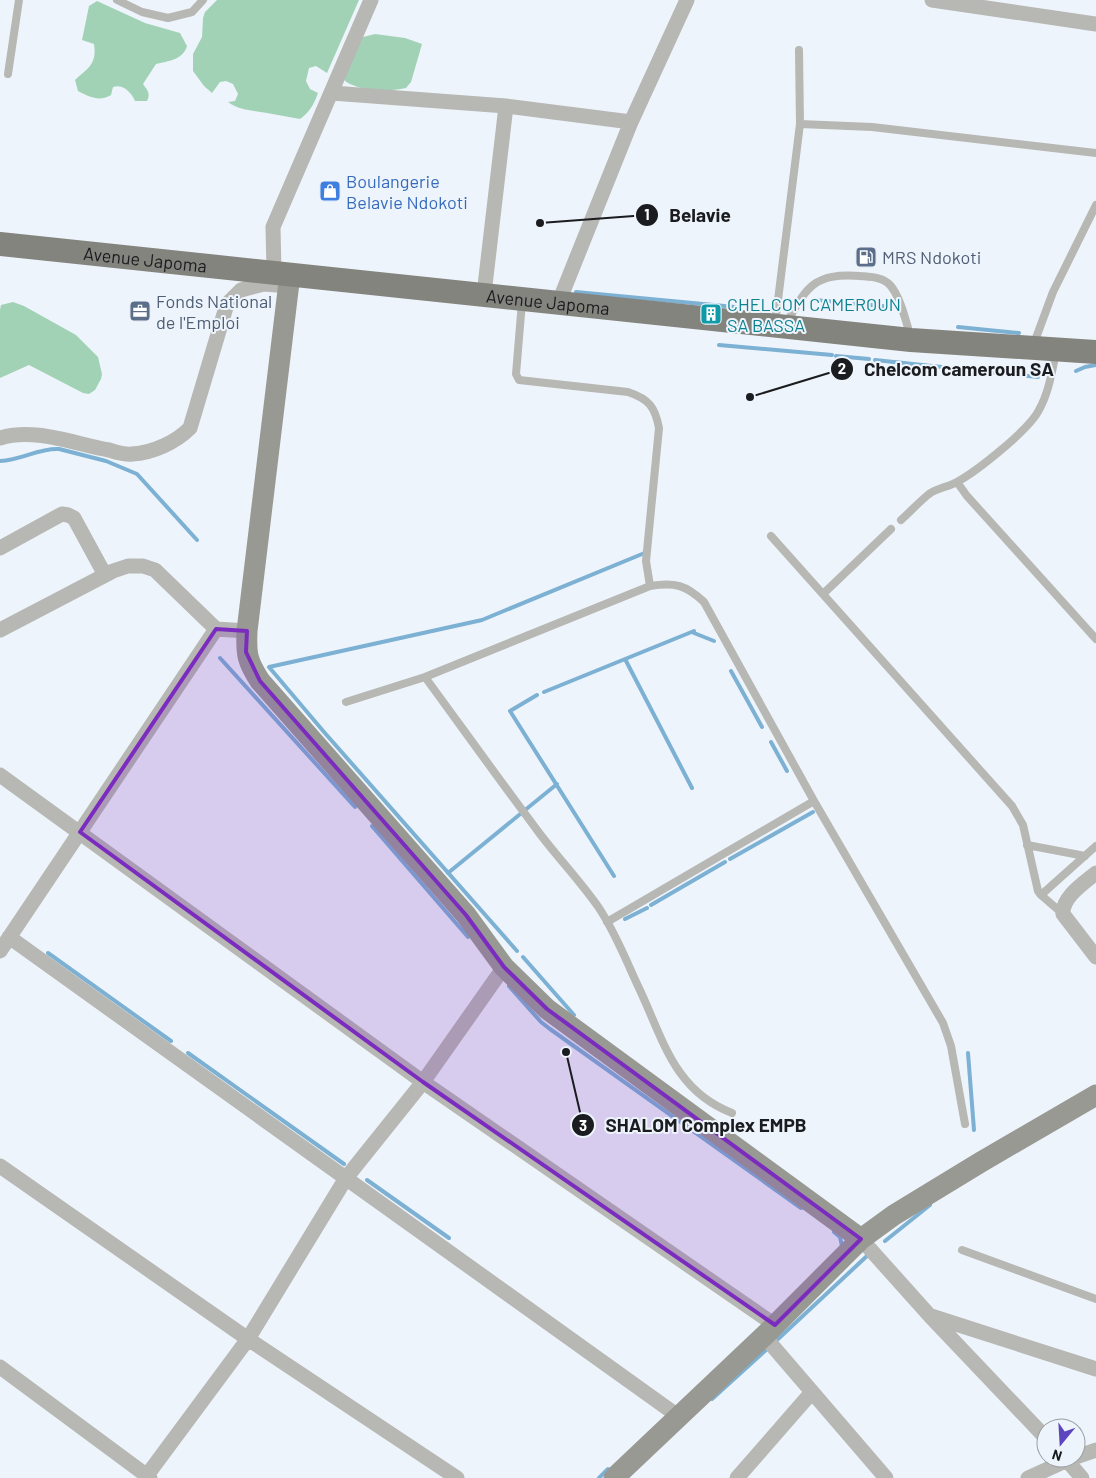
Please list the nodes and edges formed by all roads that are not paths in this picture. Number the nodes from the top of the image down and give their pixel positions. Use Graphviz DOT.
graph roads {
  1 [pos="18,0"];
  2 [pos="117,0"];
  3 [pos="203,0"];
  4 [pos="371,0"];
  5 [pos="687,0"];
  6 [pos="932,0"];
  7 [pos="1096,24"];
  8 [pos="799,50"];
  9 [pos="8,74"];
  10 [pos="332,93"];
  11 [pos="506,106"];
  12 [pos="631,122"];
  13 [pos="800,124"];
  14 [pos="1096,153"];
  15 [pos="1096,205"];
  16 [pos="0,244"];
  17 [pos="284,277"];
  18 [pos="484,294"];
  19 [pos="522,300"];
  20 [pos="558,304"];
  21 [pos="780,326"];
  22 [pos="911,340"];
  23 [pos="1032,348"];
  24 [pos="1056,350"];
  25 [pos="1096,352"];
  26 [pos="0,438"];
  27 [pos="957,482"];
  28 [pos="901,520"];
  29 [pos="891,529"];
  30 [pos="771,536"];
  31 [pos="0,548"];
  32 [pos="105,575"];
  33 [pos="650,586"];
  34 [pos="823,594"];
  35 [pos="216,629"];
  36 [pos="0,630"];
  37 [pos="247,631"];
  38 [pos="1096,639"];
  39 [pos="425,678"];
  40 [pos="346,702"];
  41 [pos="0,775"];
  42 [pos="814,801"];
  43 [pos="80,832"];
  44 [pos="1027,845"];
  45 [pos="1096,846"];
  46 [pos="1085,856"];
  47 [pos="1096,873"];
  48 [pos="1041,895"];
  49 [pos="1063,914"];
  50 [pos="607,922"];
  51 [pos="9,937"];
  52 [pos="0,951"];
  53 [pos="1096,957"];
  54 [pos="504,967"];
  55 [pos="423,1082"];
  56 [pos="1096,1095"];
  57 [pos="732,1113"];
  58 [pos="965,1124"];
  59 [pos="0,1166"];
  60 [pos="346,1178"];
  61 [pos="861,1239"];
  62 [pos="962,1250"];
  63 [pos="1096,1299"];
  64 [pos="930,1316"];
  65 [pos="769,1331"];
  66 [pos="248,1339"];
  67 [pos="0,1367"];
  68 [pos="1096,1369"];
  69 [pos="812,1392"];
  70 [pos="678,1416"];
  71 [pos="1036,1427"];
  72 [pos="1049,1468"];
  73 [pos="147,1477"];
  74 [pos="457,1478"];
  75 [pos="614,1478"];
  76 [pos="738,1478"];
  77 [pos="886,1478"];
  78 [pos="1028,1478"];
  1 -- 9 [label="lane"];
  2 -- 3 [label="lane"];
  4 -- 10 [label="street"];
  5 -- 12 [label="street"];
  6 -- 7 [label="street"];
  8 -- 13 [label="lane"];
  10 -- 11 [label="street"];
  10 -- 17 [label="street"];
  11 -- 12 [label="street"];
  11 -- 18 [label="street"];
  12 -- 20 [label="street"];
  13 -- 14 [label="lane"];
  13 -- 21 [label="lane"];
  15 -- 23 [label="lane"];
  16 -- 17 [label="main road, Avenue Japoma"];
  17 -- 18 [label="main road, Avenue Japoma"];
  17 -- 26 [label="street"];
  17 -- 37 [label="street"];
  18 -- 19 [label="main road, Avenue Japoma"];
  19 -- 20 [label="main road, Avenue Japoma"];
  19 -- 33 [label="lane"];
  20 -- 21 [label="main road, Avenue Japoma"];
  21 -- 22 [label="main road, Avenue Japoma"];
  21 -- 22 [label="lane"];
  22 -- 23 [label="main road, Avenue Japoma"];
  23 -- 24 [label="main road, Avenue Japoma"];
  24 -- 25 [label="main road, Avenue Japoma"];
  24 -- 27 [label="lane"];
  27 -- 28 [label="lane"];
  27 -- 38 [label="lane"];
  29 -- 34 [label="lane"];
  30 -- 34 [label="lane"];
  31 -- 32 [label="street"];
  32 -- 35 [label="street"];
  32 -- 36 [label="street"];
  33 -- 39 [label="lane"];
  33 -- 42 [label="lane"];
  34 -- 44 [label="lane"];
  35 -- 37 [label="street"];
  35 -- 43 [label="street"];
  37 -- 54 [label="street"];
  39 -- 40 [label="lane"];
  39 -- 50 [label="lane"];
  41 -- 43 [label="street"];
  42 -- 50 [label="lane"];
  42 -- 58 [label="lane"];
  43 -- 51 [label="street"];
  43 -- 55 [label="street"];
  44 -- 46 [label="lane"];
  44 -- 48 [label="lane"];
  45 -- 46 [label="lane"];
  46 -- 48 [label="lane"];
  47 -- 49 [label="street"];
  48 -- 49 [label="lane"];
  49 -- 53 [label="street"];
  50 -- 57 [label="lane"];
  51 -- 52 [label="street"];
  51 -- 60 [label="street"];
  54 -- 55 [label="street"];
  54 -- 61 [label="street"];
  55 -- 60 [label="street"];
  55 -- 65 [label="street"];
  56 -- 61 [label="street"];
  59 -- 66 [label="street"];
  60 -- 66 [label="street"];
  60 -- 70 [label="street"];
  61 -- 64 [label="street"];
  61 -- 65 [label="street"];
  62 -- 63 [label="lane"];
  64 -- 68 [label="street"];
  64 -- 71 [label="street"];
  65 -- 69 [label="street"];
  65 -- 70 [label="street"];
  66 -- 73 [label="street"];
  66 -- 74 [label="street"];
  67 -- 73 [label="street"];
  69 -- 76 [label="street"];
  69 -- 77 [label="street"];
  70 -- 75 [label="street"];
  72 -- 78 [label="street"];
}
